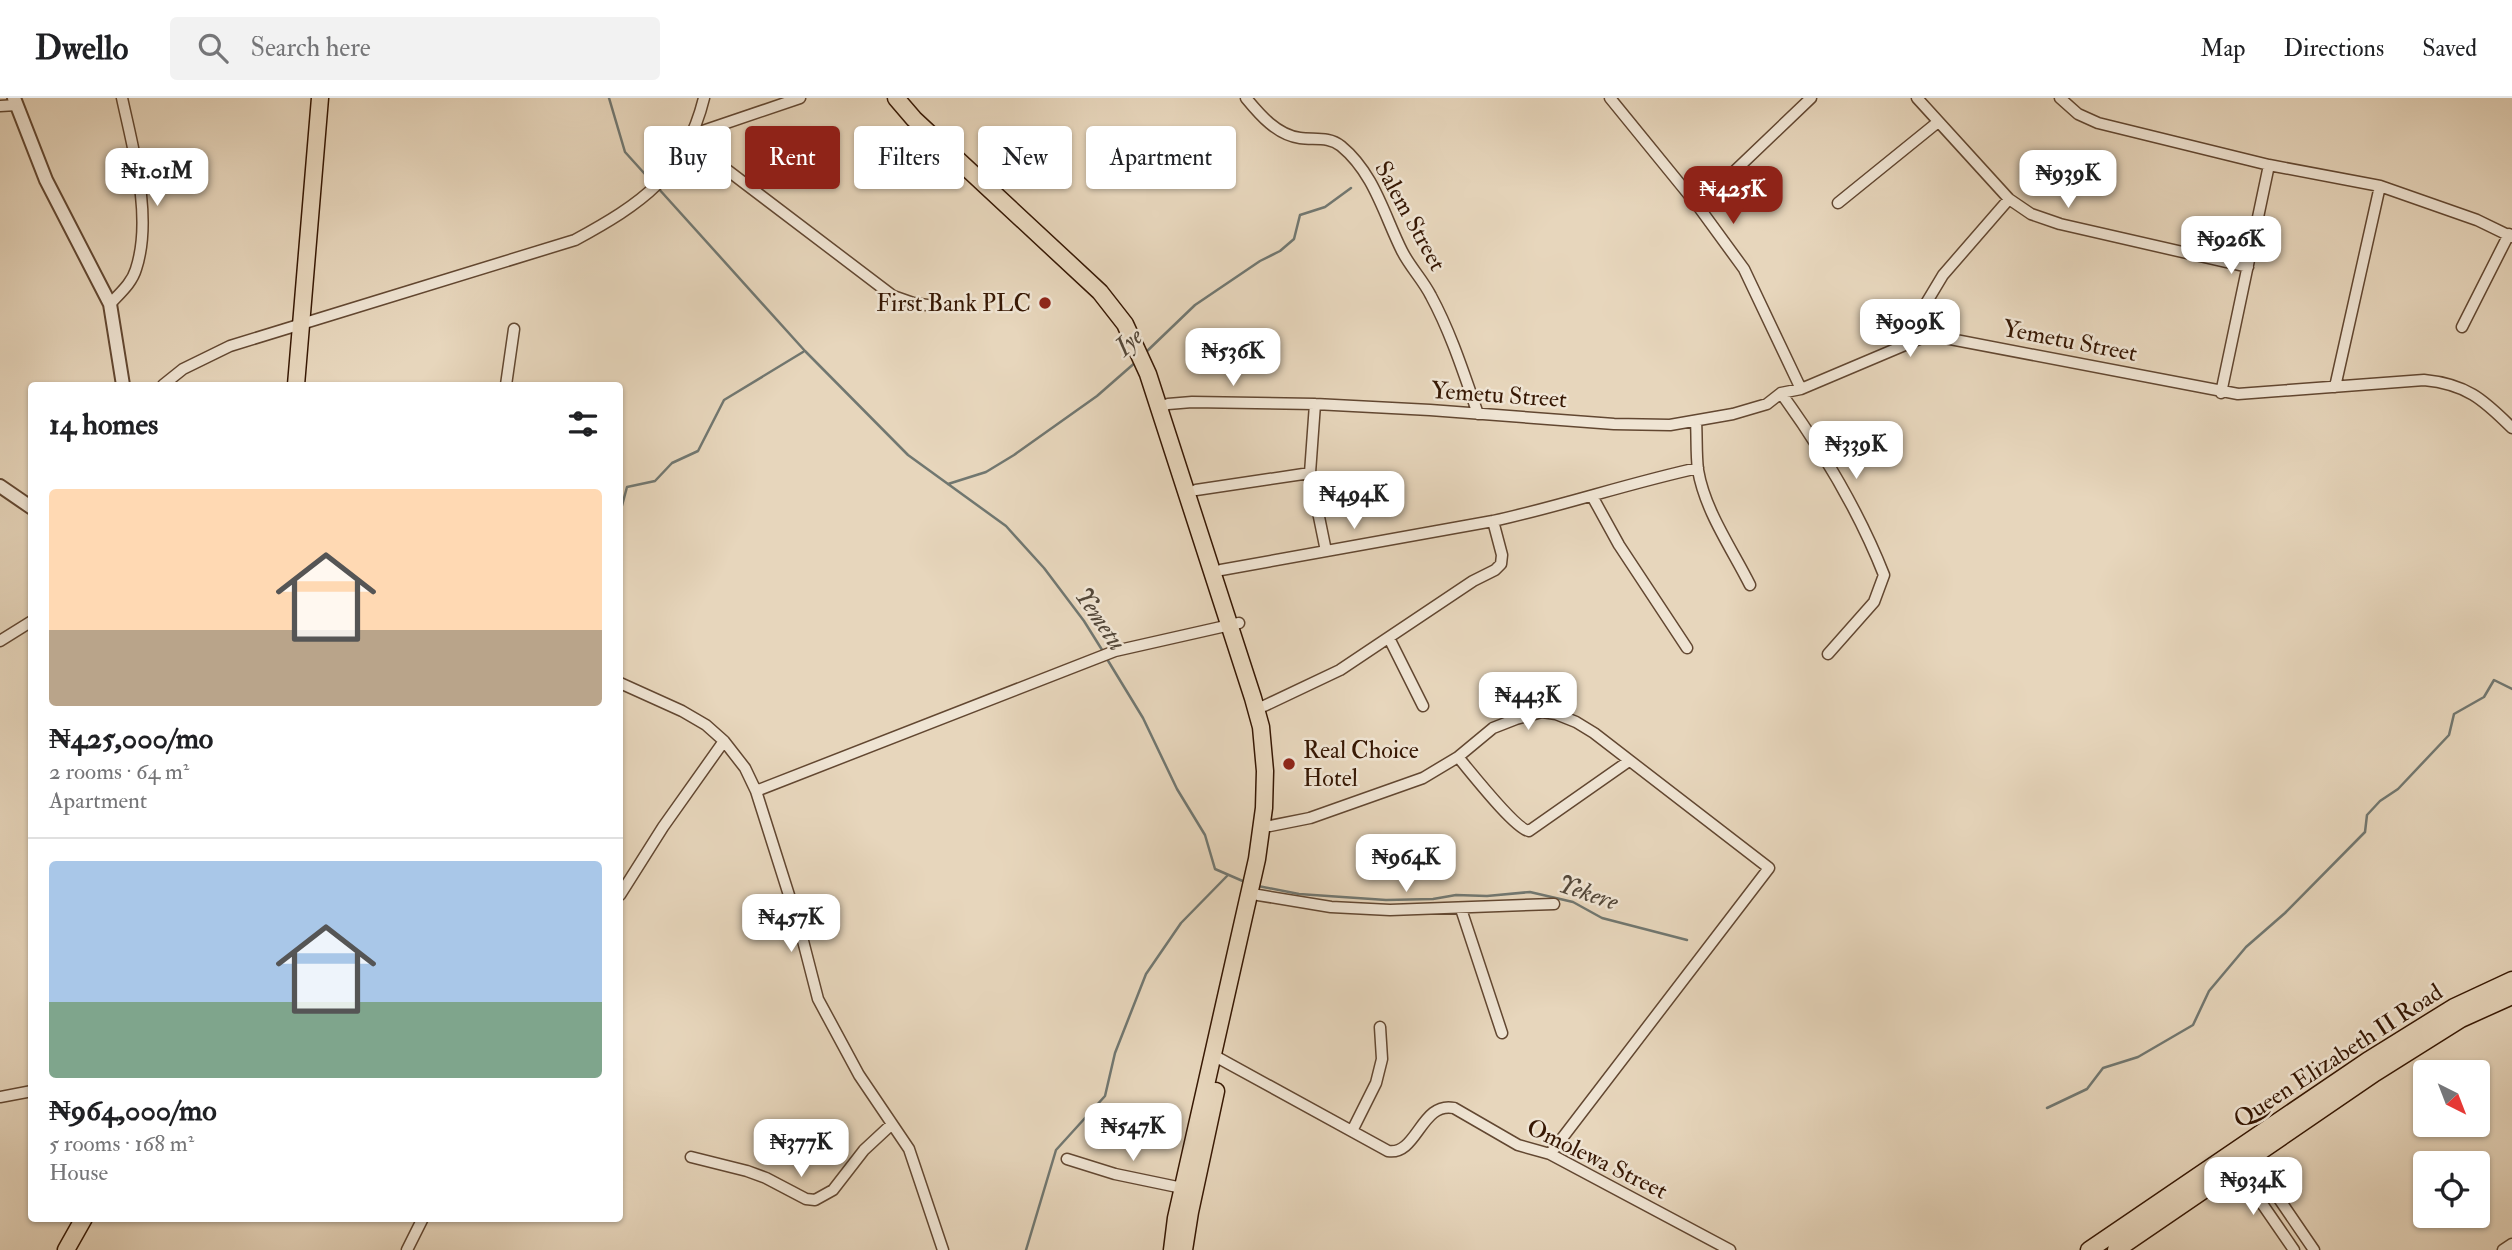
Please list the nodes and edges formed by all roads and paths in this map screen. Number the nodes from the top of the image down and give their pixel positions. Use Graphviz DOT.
graph roads {
  1 [pos="122,98"];
  2 [pos="320,98"];
  3 [pos="328,98"];
  4 [pos="704,98"];
  5 [pos="800,98"];
  6 [pos="896,98"];
  7 [pos="909,98"];
  8 [pos="1246,98"];
  9 [pos="1610,98"];
  10 [pos="1811,98"];
  11 [pos="1917,98"];
  12 [pos="2060,98"];
  13 [pos="15,101"];
  14 [pos="0,106"];
  15 [pos="1938,122"];
  16 [pos="696,126"];
  17 [pos="724,126"];
  18 [pos="2269,165"];
  19 [pos="731,169"];
  20 [pos="2380,186"];
  21 [pos="652,189"];
  22 [pos="2009,199"];
  23 [pos="1838,203"];
  24 [pos="1698,206"];
  25 [pos="2510,236"];
  26 [pos="2248,267"];
  27 [pos="110,304"];
  28 [pos="934,306"];
  29 [pos="1922,310"];
  30 [pos="306,324"];
  31 [pos="2462,327"];
  32 [pos="514,329"];
  33 [pos="122,382"];
  34 [pos="167,382"];
  35 [pos="296,382"];
  36 [pos="305,382"];
  37 [pos="506,382"];
  38 [pos="2335,387"];
  39 [pos="1801,389"];
  40 [pos="1782,393"];
  41 [pos="2221,393"];
  42 [pos="1315,404"];
  43 [pos="1164,406"];
  44 [pos="1478,414"];
  45 [pos="1696,421"];
  46 [pos="2512,428"];
  47 [pos="1698,468"];
  48 [pos="1310,473"];
  49 [pos="0,486"];
  50 [pos="1196,490"];
  51 [pos="1592,496"];
  52 [pos="28,506"];
  53 [pos="1493,521"];
  54 [pos="1326,551"];
  55 [pos="1221,570"];
  56 [pos="1750,585"];
  57 [pos="28,624"];
  58 [pos="1234,624"];
  59 [pos="1389,638"];
  60 [pos="0,641"];
  61 [pos="1687,648"];
  62 [pos="1828,654"];
  63 [pos="623,684"];
  64 [pos="1264,706"];
  65 [pos="1423,706"];
  66 [pos="724,741"];
  67 [pos="1458,757"];
  68 [pos="1629,761"];
  69 [pos="756,791"];
  70 [pos="1270,826"];
  71 [pos="1256,887"];
  72 [pos="623,890"];
  73 [pos="1554,904"];
  74 [pos="1461,909"];
  75 [pos="2512,980"];
  76 [pos="2512,996"];
  77 [pos="1380,1027"];
  78 [pos="2430,1030"];
  79 [pos="1502,1033"];
  80 [pos="1217,1058"];
  81 [pos="28,1092"];
  82 [pos="0,1097"];
  83 [pos="892,1124"];
  84 [pos="1352,1131"];
  85 [pos="1550,1154"];
  86 [pos="2239,1155"];
  87 [pos="691,1157"];
  88 [pos="1067,1159"];
  89 [pos="1189,1189"];
  90 [pos="70,1222"];
  91 [pos="82,1222"];
  92 [pos="421,1222"];
  93 [pos="2306,1240"];
  94 [pos="2512,1244"];
  95 [pos="55,1250"];
  96 [pos="66,1250"];
  97 [pos="407,1250"];
  98 [pos="943,1250"];
  99 [pos="1172,1250"];
  100 [pos="1184,1250"];
  101 [pos="1730,1250"];
  102 [pos="2089,1250"];
  103 [pos="2116,1250"];
  104 [pos="2294,1250"];
  105 [pos="2314,1250"];
  106 [pos="2503,1250"];
  1 -- 27 [label="street"];
  2 -- 30 [label="highway"];
  3 -- 30 [label="highway"];
  4 -- 16 [label="street"];
  5 -- 17 [label="street"];
  6 -- 43 [label="highway"];
  7 -- 43 [label="highway"];
  8 -- 44 [label="street, Salem Street"];
  9 -- 24 [label="street"];
  10 -- 24 [label="street"];
  11 -- 15 [label="street"];
  12 -- 18 [label="street"];
  13 -- 14 [label="street"];
  13 -- 27 [label="street"];
  15 -- 22 [label="street"];
  15 -- 23 [label="street"];
  18 -- 20 [label="street"];
  18 -- 26 [label="street"];
  19 -- 28 [label="street"];
  20 -- 25 [label="street"];
  20 -- 38 [label="street"];
  21 -- 30 [label="street"];
  22 -- 26 [label="street"];
  22 -- 29 [label="street"];
  24 -- 39 [label="street"];
  25 -- 31 [label="street"];
  26 -- 41 [label="street"];
  27 -- 33 [label="street"];
  30 -- 34 [label="street"];
  30 -- 35 [label="highway"];
  30 -- 36 [label="highway"];
  32 -- 37 [label="street"];
  38 -- 41 [label="street, Yemetu Street"];
  38 -- 46 [label="street, Yemetu Street"];
  39 -- 40 [label="street, Yemetu Street"];
  39 -- 41 [label="street, Yemetu Street"];
  40 -- 45 [label="street, Yemetu Street"];
  40 -- 62 [label="street"];
  42 -- 43 [label="street, Yemetu Street"];
  42 -- 44 [label="street, Yemetu Street"];
  42 -- 48 [label="street"];
  43 -- 50 [label="highway"];
  43 -- 58 [label="highway"];
  44 -- 45 [label="street, Yemetu Street"];
  45 -- 47 [label="street"];
  47 -- 51 [label="street"];
  47 -- 56 [label="street"];
  48 -- 50 [label="street"];
  48 -- 54 [label="street"];
  49 -- 52 [label="street"];
  50 -- 55 [label="highway"];
  51 -- 53 [label="street"];
  51 -- 61 [label="street"];
  53 -- 54 [label="street"];
  53 -- 59 [label="street"];
  54 -- 55 [label="street"];
  55 -- 58 [label="highway"];
  57 -- 60 [label="street"];
  58 -- 64 [label="highway"];
  58 -- 69 [label="street"];
  58 -- 71 [label="highway"];
  59 -- 64 [label="street"];
  59 -- 65 [label="street"];
  63 -- 66 [label="street"];
  64 -- 70 [label="highway"];
  66 -- 69 [label="street"];
  66 -- 72 [label="street"];
  67 -- 68 [label="street"];
  67 -- 68 [label="street"];
  67 -- 70 [label="street"];
  68 -- 85 [label="street"];
  69 -- 83 [label="street"];
  70 -- 71 [label="highway"];
  71 -- 74 [label="street"];
  71 -- 80 [label="highway"];
  73 -- 74 [label="street"];
  74 -- 79 [label="street"];
  75 -- 78 [label="highway, Queen Elizabeth II Road"];
  76 -- 78 [label="highway, Queen Elizabeth II Road"];
  77 -- 84 [label="street"];
  78 -- 86 [label="highway, Queen Elizabeth II Road"];
  80 -- 84 [label="street"];
  80 -- 89 [label="highway"];
  81 -- 82 [label="street"];
  83 -- 87 [label="street"];
  83 -- 98 [label="street"];
  84 -- 85 [label="street, Omolewa Street"];
  85 -- 101 [label="street, Omolewa Street"];
  86 -- 93 [label="street"];
  86 -- 102 [label="highway, Queen Elizabeth II Road"];
  86 -- 103 [label="highway, Queen Elizabeth II Road"];
  86 -- 104 [label="street"];
  88 -- 89 [label="street"];
  89 -- 99 [label="highway"];
  89 -- 100 [label="highway"];
  90 -- 95 [label="highway"];
  91 -- 96 [label="highway"];
  92 -- 97 [label="street"];
  93 -- 104 [label="street"];
  93 -- 105 [label="street"];
  94 -- 106 [label="street"];
}
